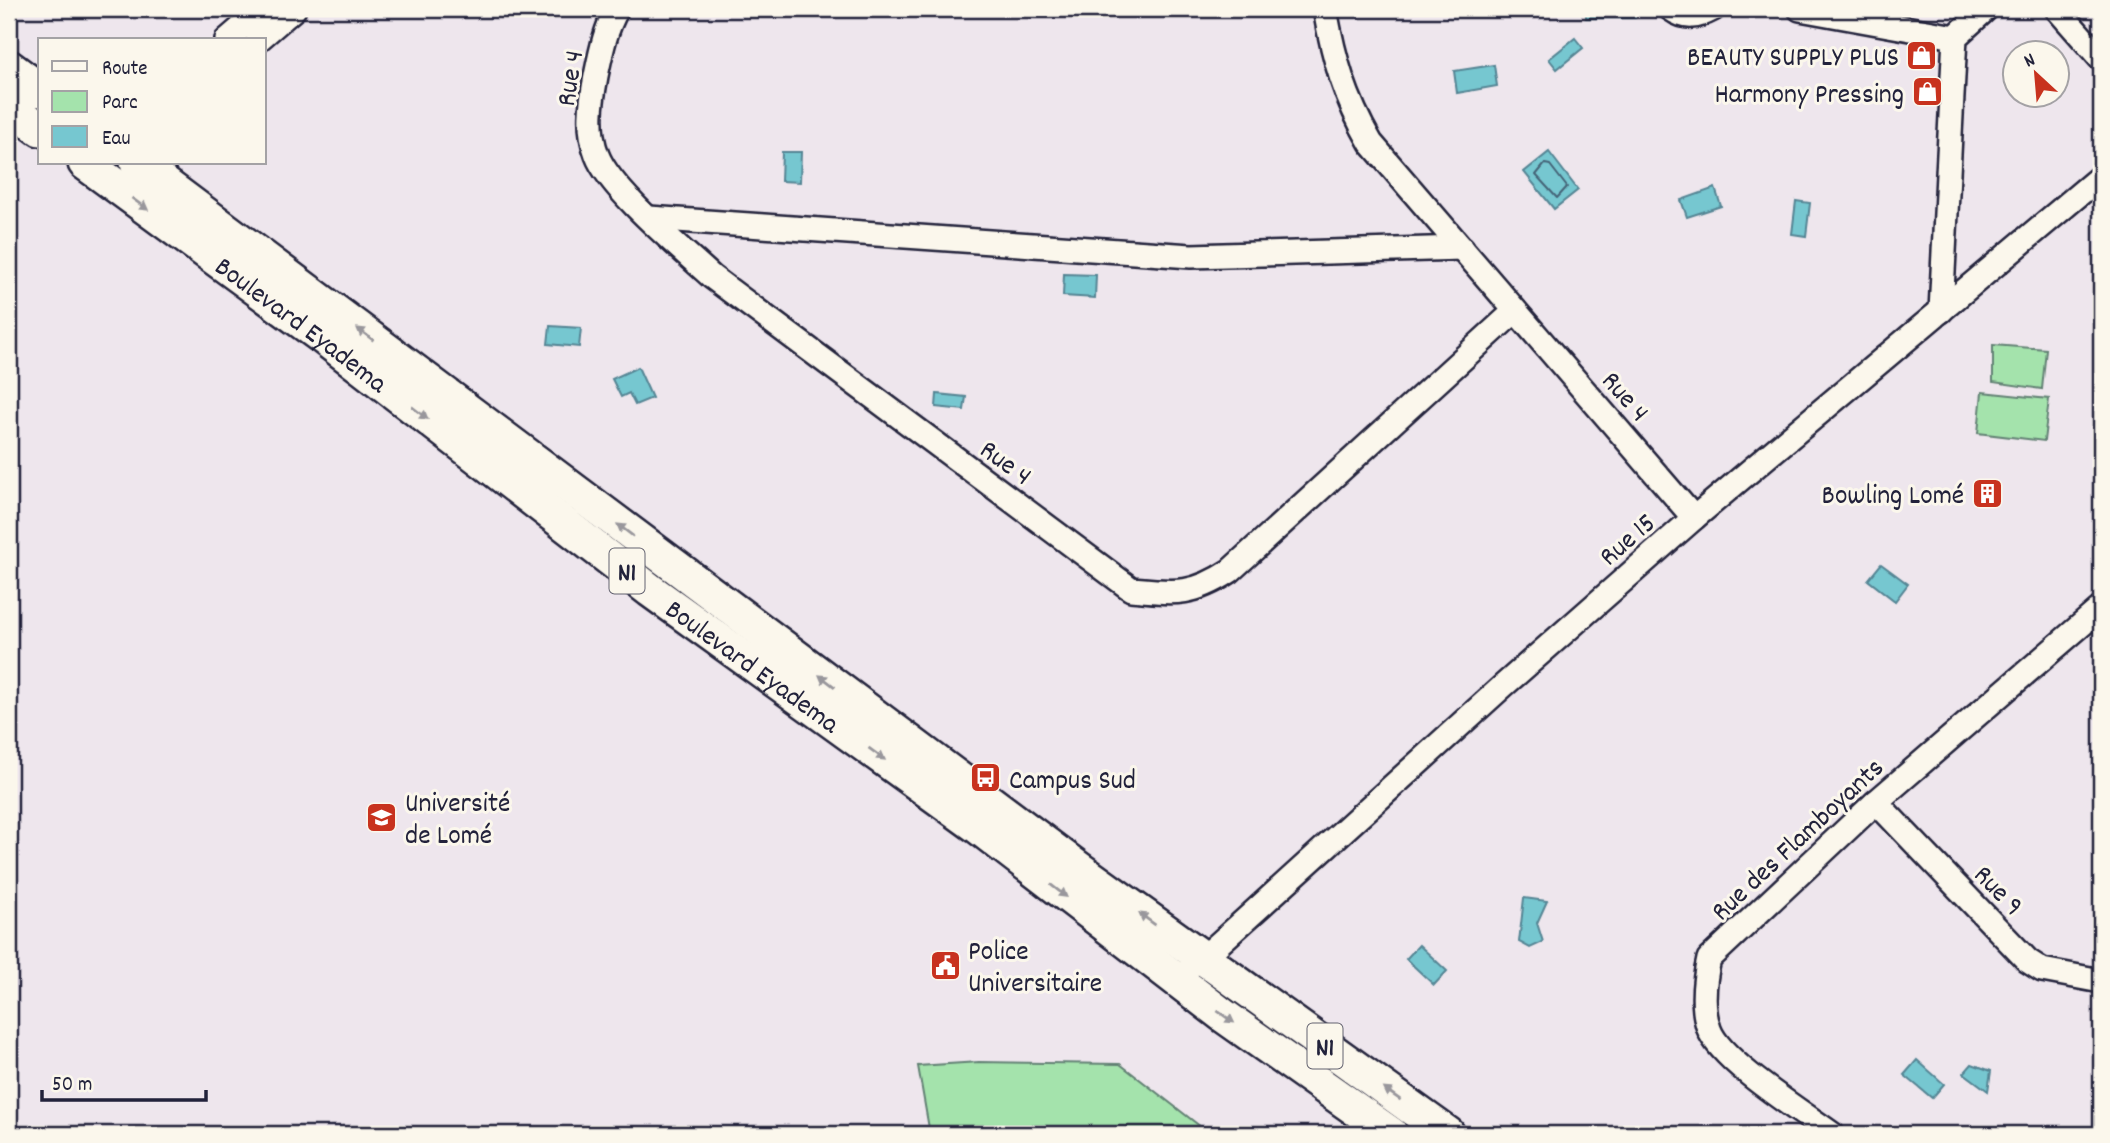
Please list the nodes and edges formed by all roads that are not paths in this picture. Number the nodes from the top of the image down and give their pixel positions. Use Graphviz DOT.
graph roads {
  1 [pos="263,9"];
  2 [pos="294,9"];
  3 [pos="617,9"];
  4 [pos="1325,9"];
  5 [pos="1671,9"];
  6 [pos="1713,9"];
  7 [pos="1800,9"];
  8 [pos="1986,9"];
  9 [pos="2057,9"];
  10 [pos="1955,37"];
  11 [pos="229,38"];
  12 [pos="260,38"];
  13 [pos="2101,59"];
  14 [pos="9,67"];
  15 [pos="38,89"];
  16 [pos="9,106"];
  17 [pos="38,128"];
  18 [pos="107,167"];
  19 [pos="2101,176"];
  20 [pos="649,219"];
  21 [pos="1462,248"];
  22 [pos="1941,311"];
  23 [pos="1515,312"];
  24 [pos="1694,518"];
  25 [pos="2101,608"];
  26 [pos="1876,802"];
  27 [pos="1202,959"];
  28 [pos="1171,976"];
  29 [pos="2101,981"];
  30 [pos="1391,1134"];
  31 [pos="1448,1134"];
  32 [pos="1832,1134"];
  1 -- 11 [label="street"];
  2 -- 12 [label="street"];
  3 -- 20 [label="street, Rue 4"];
  4 -- 21 [label="street, Rue 4"];
  5 -- 6 [label="street"];
  7 -- 10 [label="street"];
  8 -- 10 [label="street"];
  9 -- 13 [label="street"];
  10 -- 22 [label="street"];
  14 -- 15 [label="highway"];
  16 -- 17 [label="highway"];
  27 -- 18 [label="highway, N1, one-way"];
  18 -- 28 [label="highway, Boulevard Eyadema / N1, one-way"];
  19 -- 22 [label="street, Rue 15"];
  20 -- 21 [label="street"];
  20 -- 23 [label="street, Rue 4"];
  21 -- 23 [label="street, Rue 4"];
  22 -- 24 [label="street, Rue 15"];
  23 -- 24 [label="street, Rue 4"];
  24 -- 27 [label="street, Rue 15"];
  25 -- 26 [label="street, Rue des Flamboyants"];
  26 -- 29 [label="street, Rue 9"];
  26 -- 32 [label="street, Rue des Flamboyants"];
  27 -- 28 [label="street, Rue 15"];
  31 -- 27 [label="highway, N1, one-way"];
  28 -- 30 [label="highway, Boulevard Eyadema / N1, one-way"];
}
